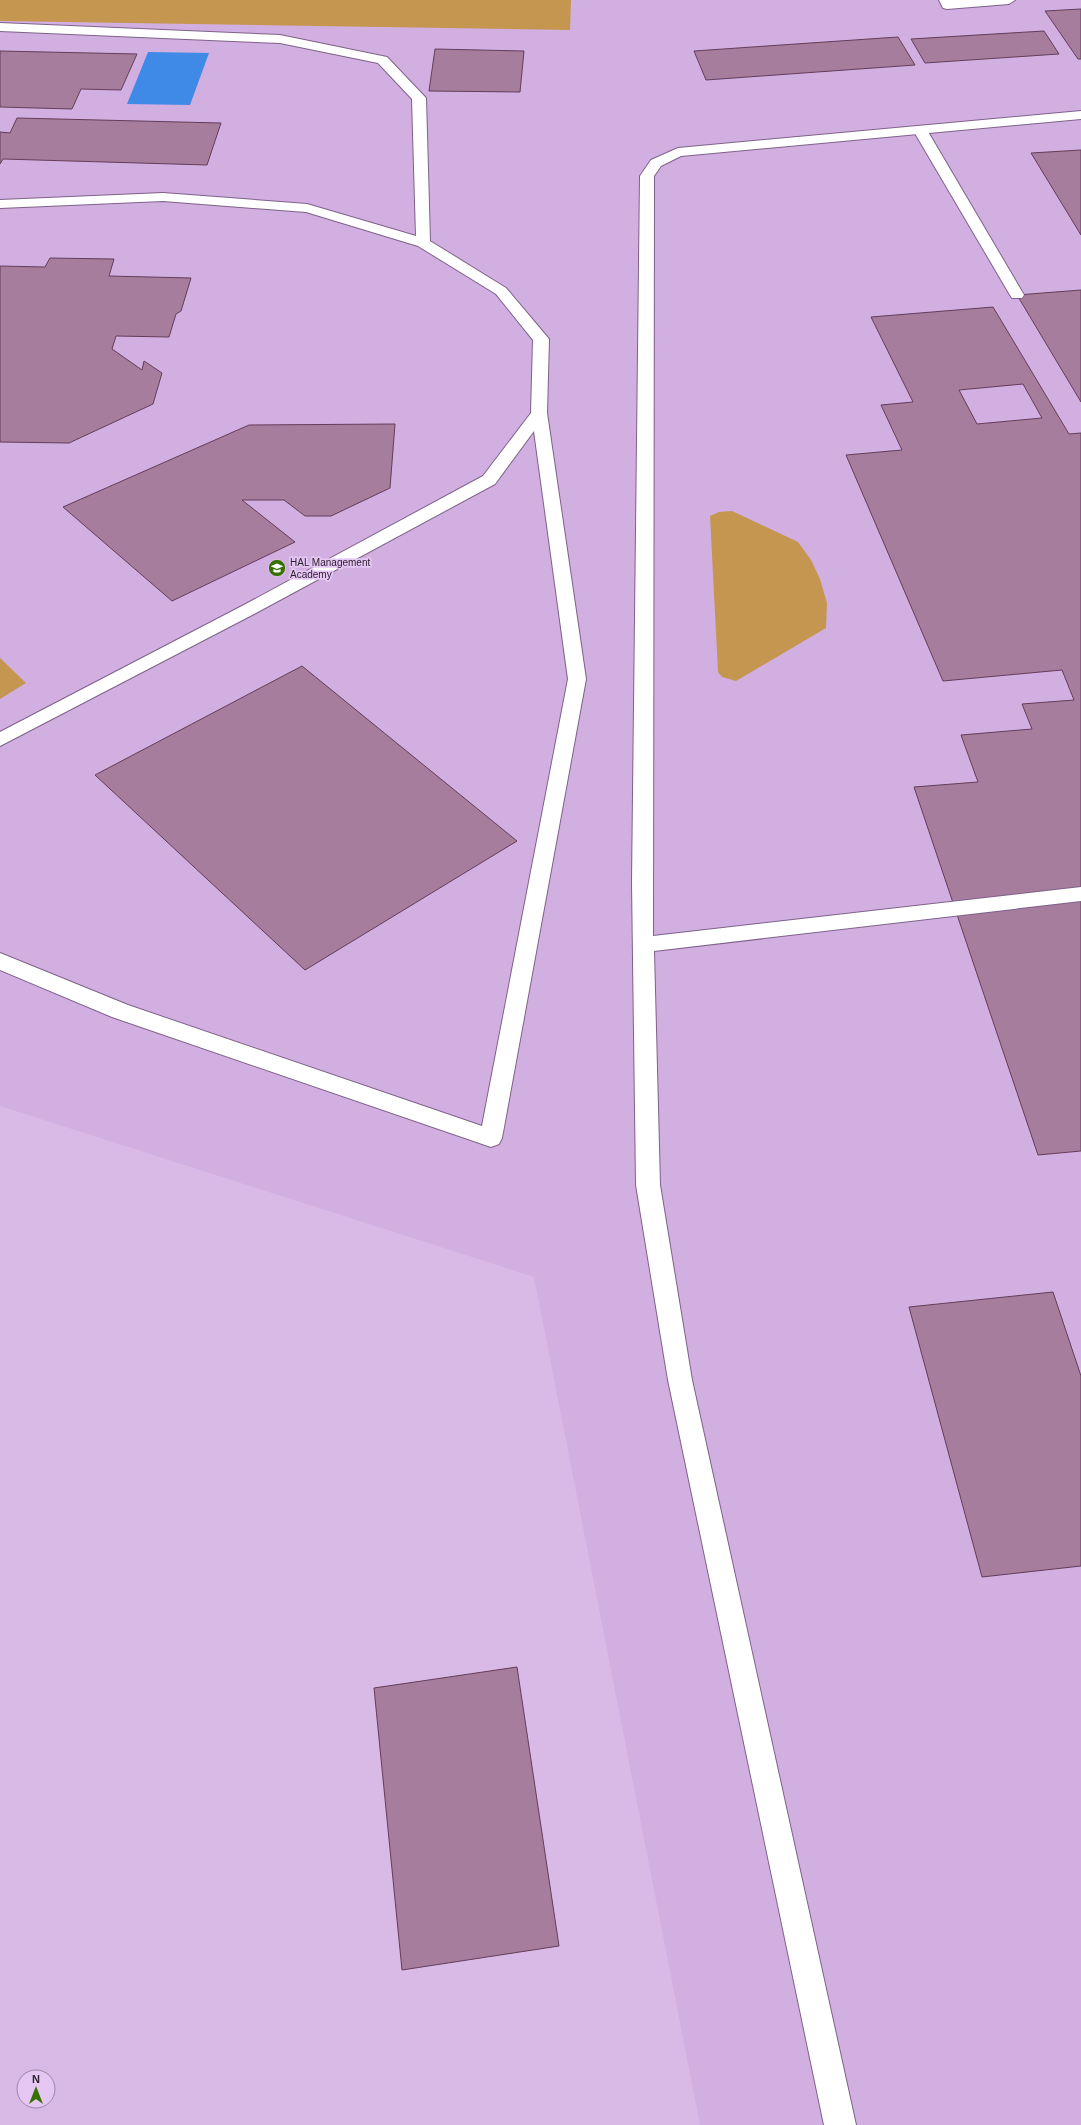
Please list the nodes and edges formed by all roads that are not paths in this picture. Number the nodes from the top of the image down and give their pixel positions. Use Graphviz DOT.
graph roads {
  1 [pos="945,0"];
  2 [pos="1009,0"];
  3 [pos="0,27"];
  4 [pos="1081,115"];
  5 [pos="920,130"];
  6 [pos="0,204"];
  7 [pos="423,243"];
  8 [pos="1017,295"];
  9 [pos="539,413"];
  10 [pos="0,740"];
  11 [pos="1081,894"];
  12 [pos="643,945"];
  13 [pos="0,961"];
  14 [pos="840,2125"];
  1 -- 2 [label="street"];
  3 -- 7 [label="street"];
  4 -- 5 [label="street"];
  5 -- 8 [label="street"];
  5 -- 12 [label="street"];
  6 -- 7 [label="street"];
  7 -- 9 [label="street"];
  9 -- 10 [label="street"];
  9 -- 13 [label="street"];
  11 -- 12 [label="street"];
  12 -- 14 [label="street"];
}
